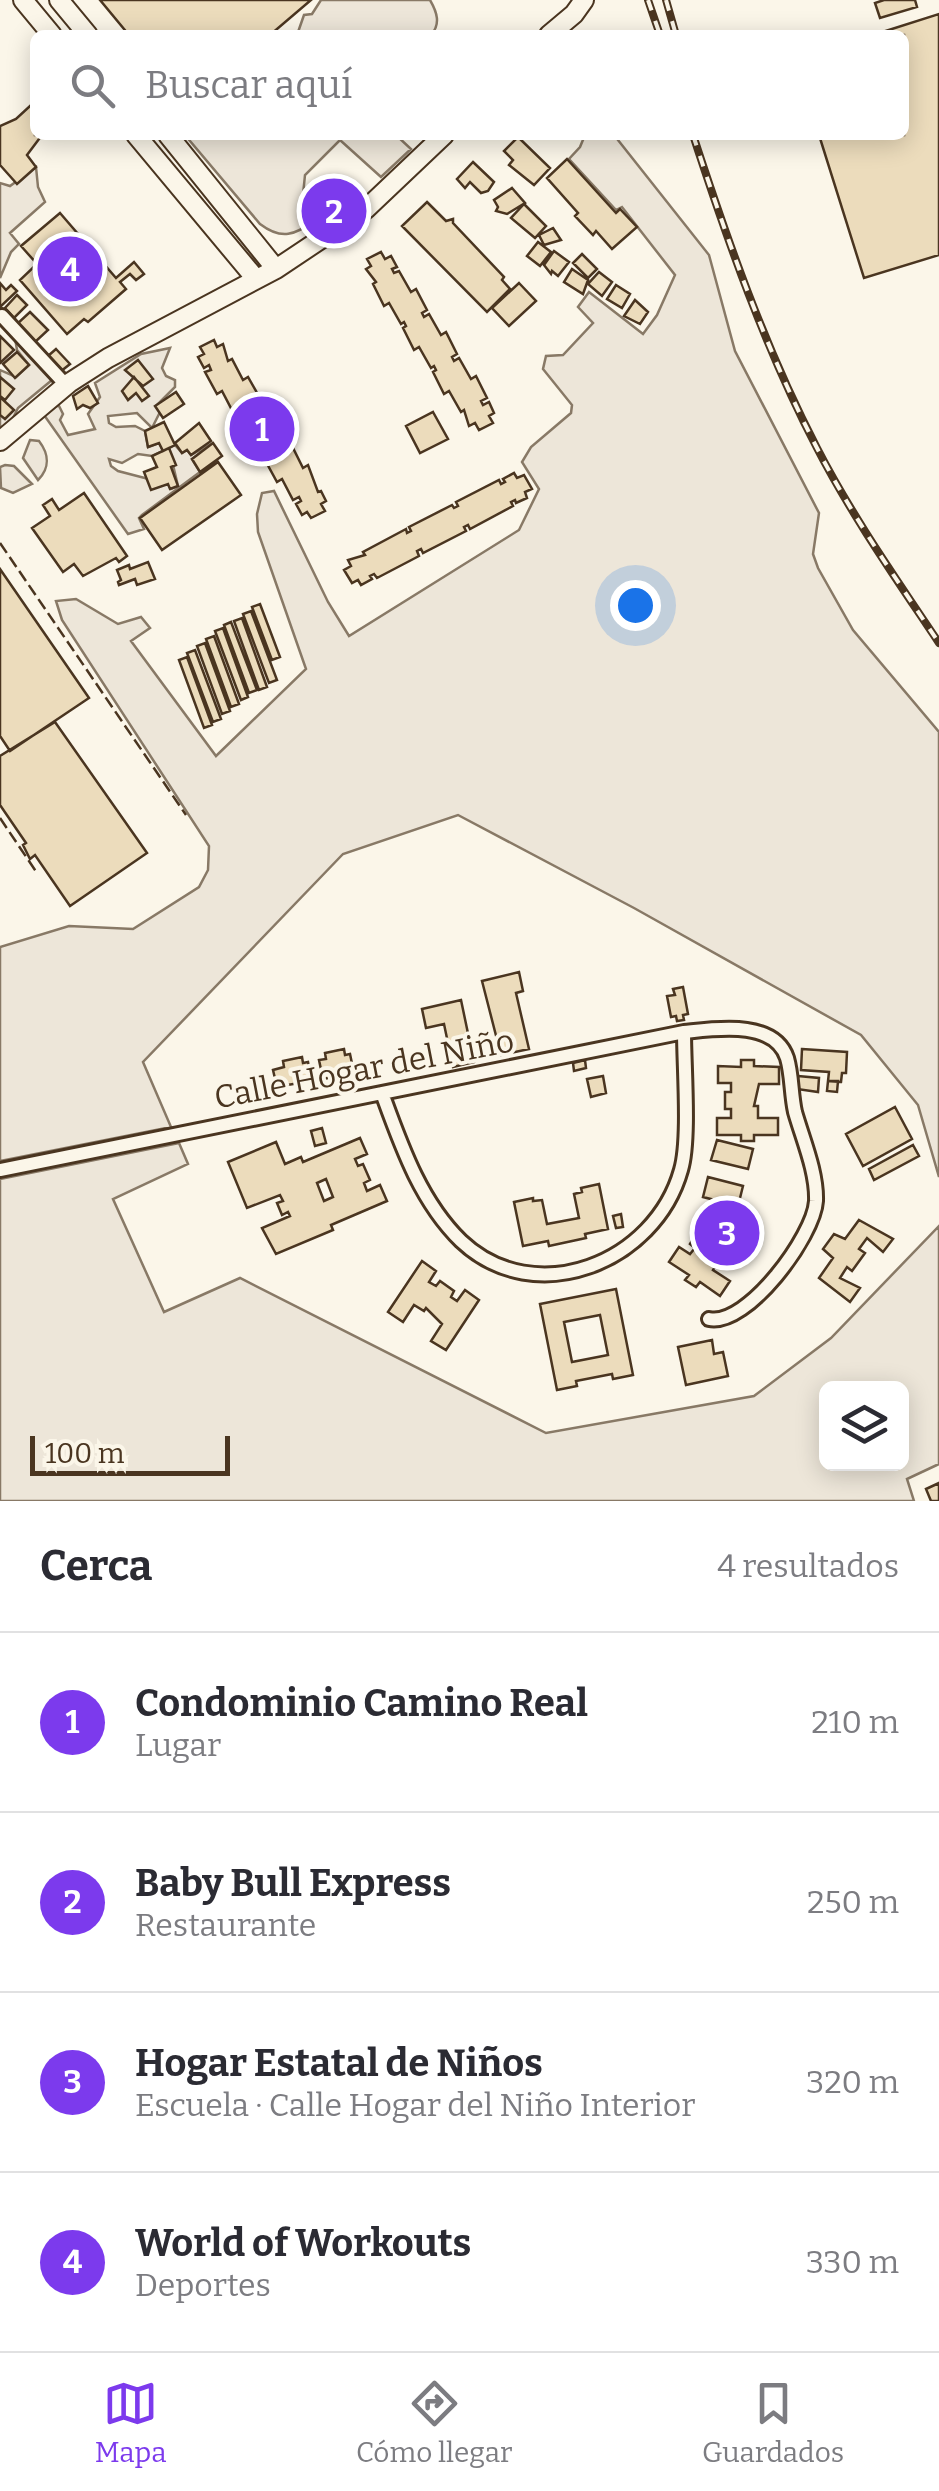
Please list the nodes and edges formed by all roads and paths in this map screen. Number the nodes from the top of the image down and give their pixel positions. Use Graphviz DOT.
graph roads {
  1 [pos="23,0"];
  2 [pos="60,0"];
  3 [pos="584,0"];
  4 [pos="48,30"];
  5 [pos="84,30"];
  6 [pos="554,30"];
  7 [pos="140,140"];
  8 [pos="172,140"];
  9 [pos="439,140"];
  10 [pos="276,269"];
  11 [pos="256,279"];
  12 [pos="2,316"];
  13 [pos="66,385"];
  14 [pos="0,441"];
  15 [pos="684,1032"];
  16 [pos="382,1093"];
  17 [pos="0,1170"];
  18 [pos="709,1319"];
  1 -- 4 [label="main road"];
  2 -- 5 [label="main road"];
  3 -- 6 [label="main road"];
  7 -- 11 [label="main road"];
  8 -- 10 [label="main road"];
  9 -- 10 [label="main road"];
  10 -- 11 [label="main road"];
  11 -- 13 [label="main road"];
  12 -- 13 [label="street"];
  13 -- 14 [label="main road"];
  15 -- 16 [label="street, Calle Hogar del Niño"];
  15 -- 16 [label="street"];
  15 -- 18 [label="street, Calle Hogar del Niño"];
  16 -- 17 [label="street, Calle Hogar del Niño"];
}
